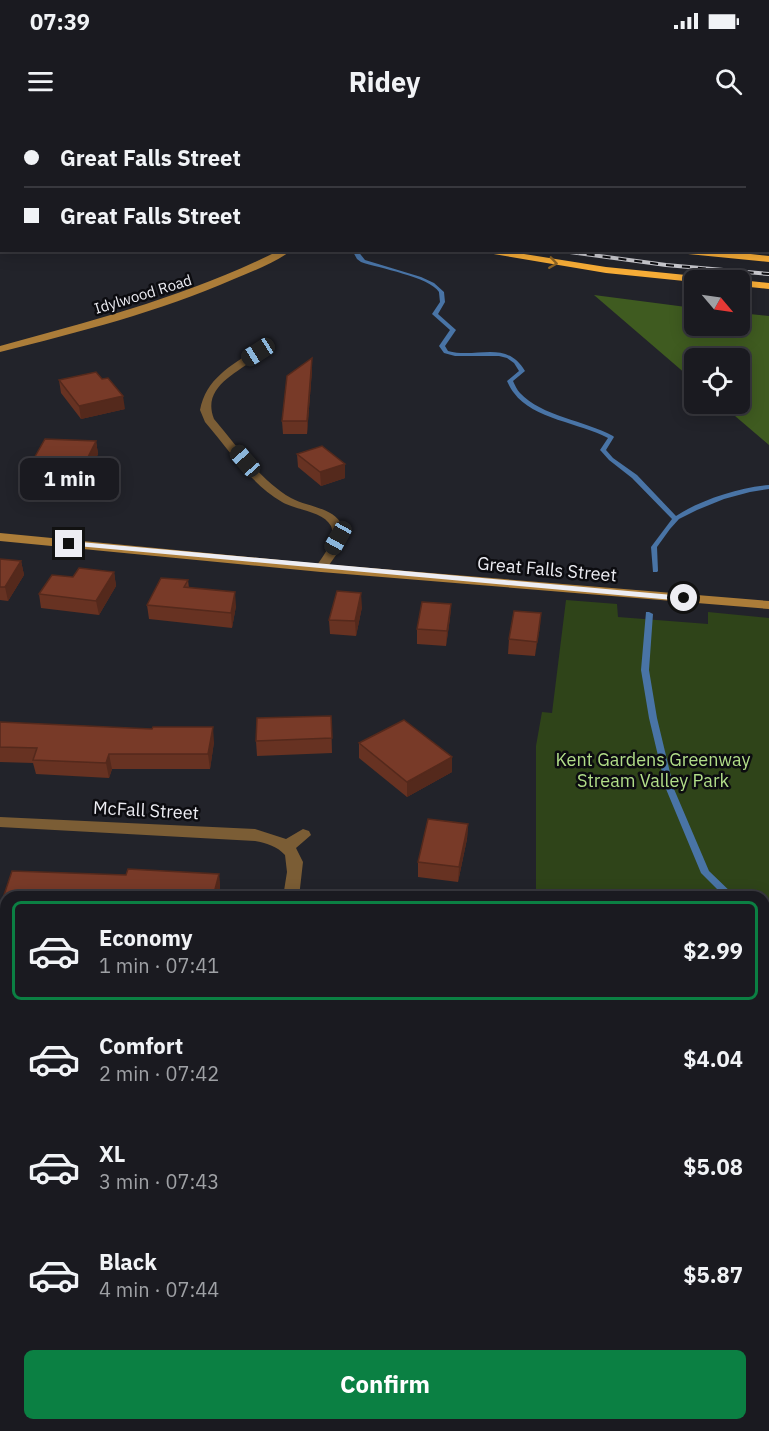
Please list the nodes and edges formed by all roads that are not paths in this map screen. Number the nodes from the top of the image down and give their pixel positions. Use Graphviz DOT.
graph roads {
  1 [pos="284,252"];
  2 [pos="488,252"];
  3 [pos="698,252"];
  4 [pos="769,259"];
  5 [pos="684,278"];
  6 [pos="750,285"];
  7 [pos="769,286"];
  8 [pos="0,349"];
  9 [pos="258,352"];
  10 [pos="0,537"];
  11 [pos="321,568"];
  12 [pos="769,605"];
  13 [pos="0,822"];
  14 [pos="303,836"];
  15 [pos="287,846"];
  16 [pos="292,891"];
  1 -- 8 [label="main road, Idylwood Road"];
  2 -- 5 [label="highway, one-way"];
  3 -- 4 [label="highway"];
  6 -- 7 [label="highway"];
  9 -- 11 [label="street"];
  10 -- 11 [label="main road, Great Falls Street"];
  11 -- 12 [label="main road, Great Falls Street"];
  13 -- 15 [label="street, McFall Street"];
  14 -- 15 [label="street"];
  15 -- 16 [label="street"];
}
